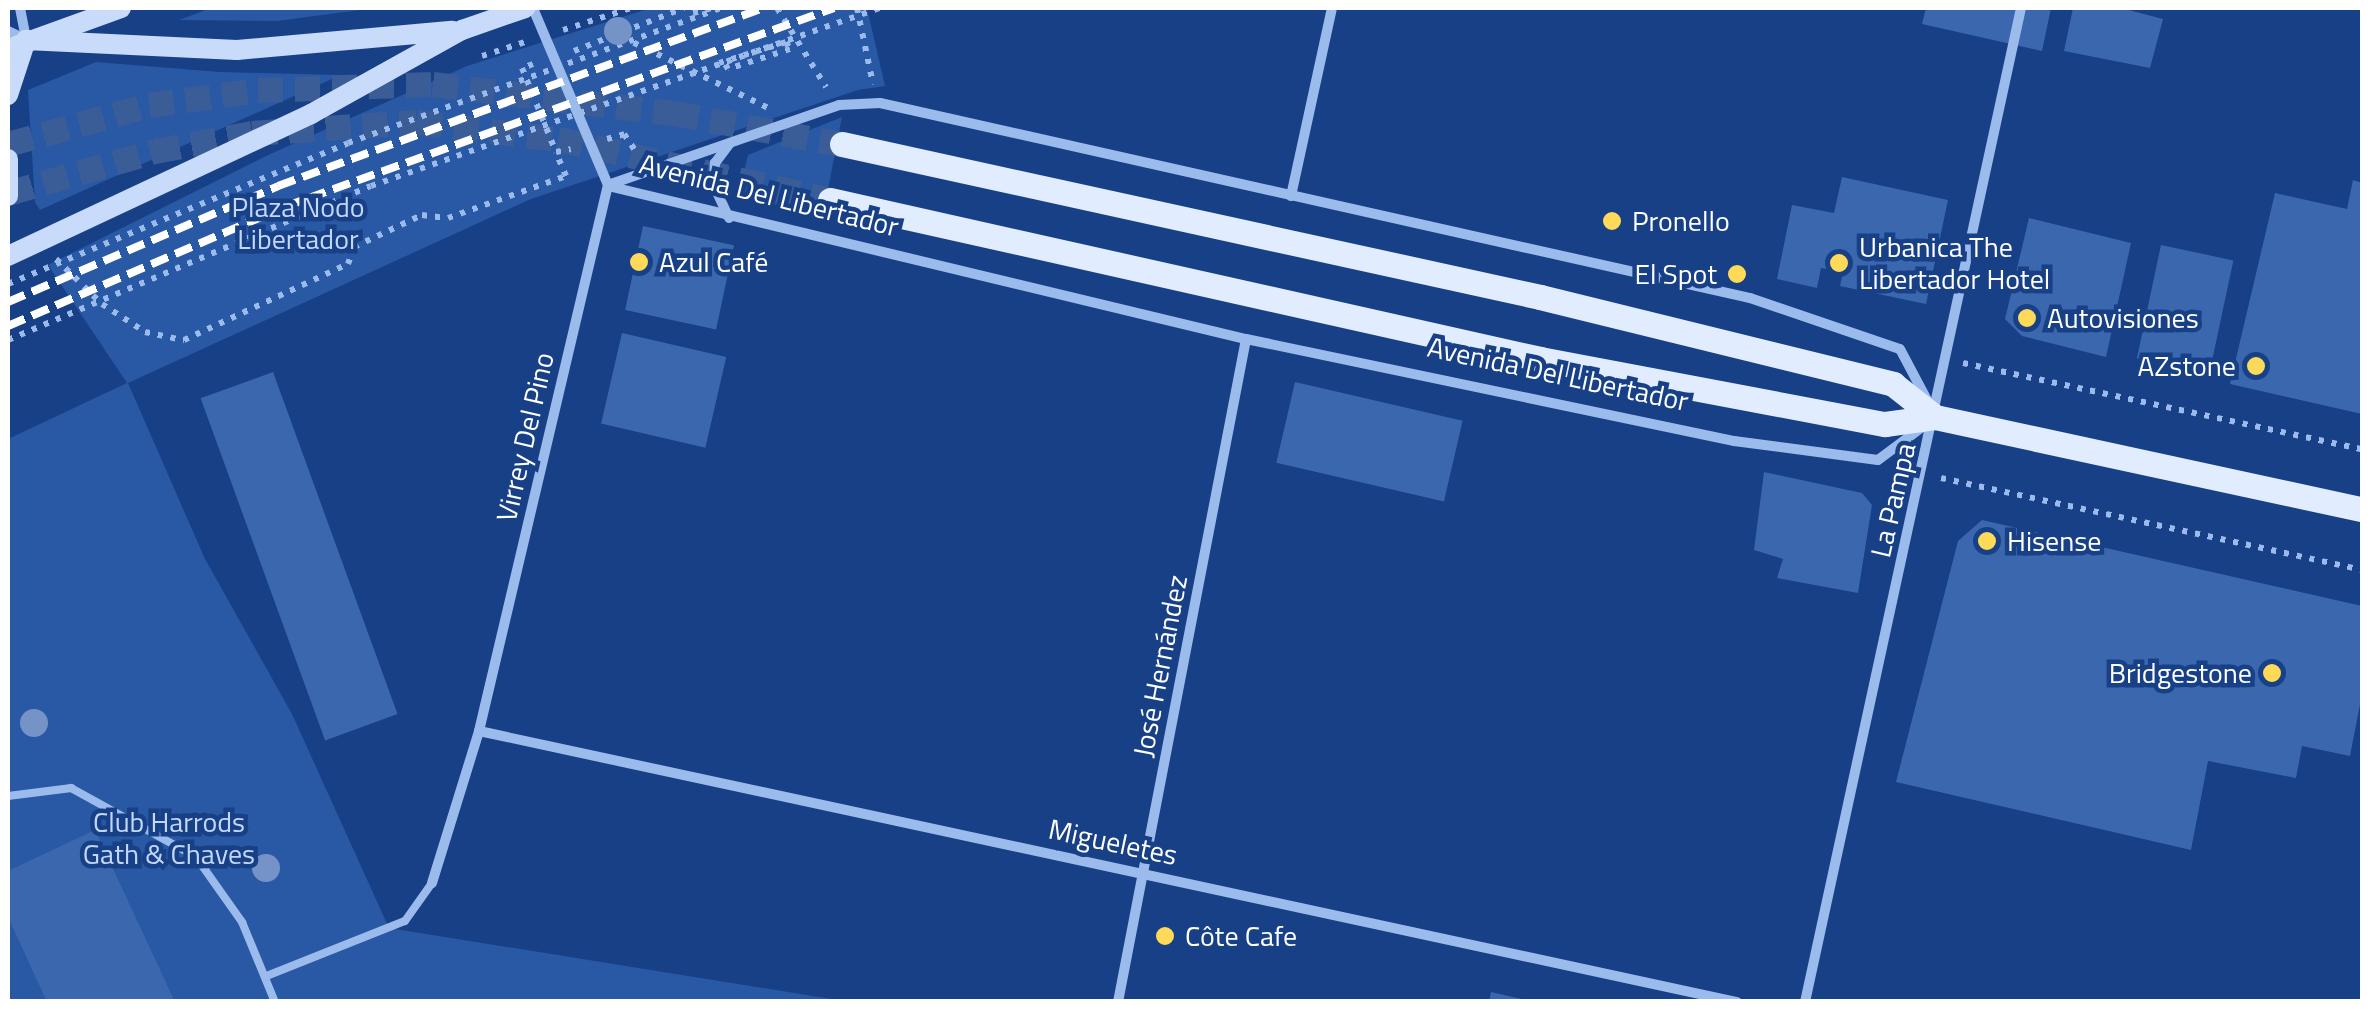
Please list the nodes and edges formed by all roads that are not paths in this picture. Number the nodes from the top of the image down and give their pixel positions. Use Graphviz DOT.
graph roads {
  1 [pos="20,8"];
  2 [pos="122,8"];
  3 [pos="525,8"];
  4 [pos="532,8"];
  5 [pos="1332,8"];
  6 [pos="2020,8"];
  7 [pos="462,30"];
  8 [pos="14,40"];
  9 [pos="8,95"];
  10 [pos="730,142"];
  11 [pos="842,144"];
  12 [pos="8,159"];
  13 [pos="608,185"];
  14 [pos="8,196"];
  15 [pos="1291,196"];
  16 [pos="830,200"];
  17 [pos="729,218"];
  18 [pos="8,256"];
  19 [pos="1246,338"];
  20 [pos="1936,417"];
  21 [pos="2362,508"];
  22 [pos="479,731"];
  23 [pos="8,796"];
  24 [pos="1144,871"];
  25 [pos="432,883"];
  26 [pos="268,975"];
  27 [pos="275,1002"];
  28 [pos="1118,1002"];
  29 [pos="1737,1002"];
  30 [pos="1805,1002"];
  1 -- 8 [label="street"];
  2 -- 8 [label="main road"];
  3 -- 7 [label="main road"];
  4 -- 13 [label="street"];
  5 -- 15 [label="street"];
  6 -- 20 [label="street, La Pampa"];
  7 -- 8 [label="main road"];
  7 -- 18 [label="main road"];
  8 -- 9 [label="main road"];
  10 -- 13 [label="street, Avenida Del Libertador"];
  10 -- 15 [label="street, Avenida Del Libertador"];
  10 -- 17 [label="street"];
  11 -- 20 [label="main road, Avenida Del Libertador"];
  12 -- 14 [label="main road"];
  13 -- 17 [label="street, Avenida Del Libertador"];
  13 -- 22 [label="street, Virrey Del Pino"];
  15 -- 20 [label="street, Avenida Del Libertador"];
  16 -- 20 [label="main road, Avenida Del Libertador"];
  17 -- 19 [label="street, Avenida Del Libertador"];
  19 -- 20 [label="street, Avenida Del Libertador"];
  19 -- 24 [label="street, José Hernández"];
  20 -- 21 [label="main road, Avenida Del Libertador"];
  20 -- 30 [label="street, La Pampa"];
  22 -- 24 [label="street, Migueletes"];
  22 -- 25 [label="street, Virrey Del Pino"];
  23 -- 26 [label="lane"];
  24 -- 28 [label="street, José Hernández"];
  24 -- 29 [label="street, Migueletes"];
  25 -- 26 [label="lane"];
  26 -- 27 [label="lane"];
}
